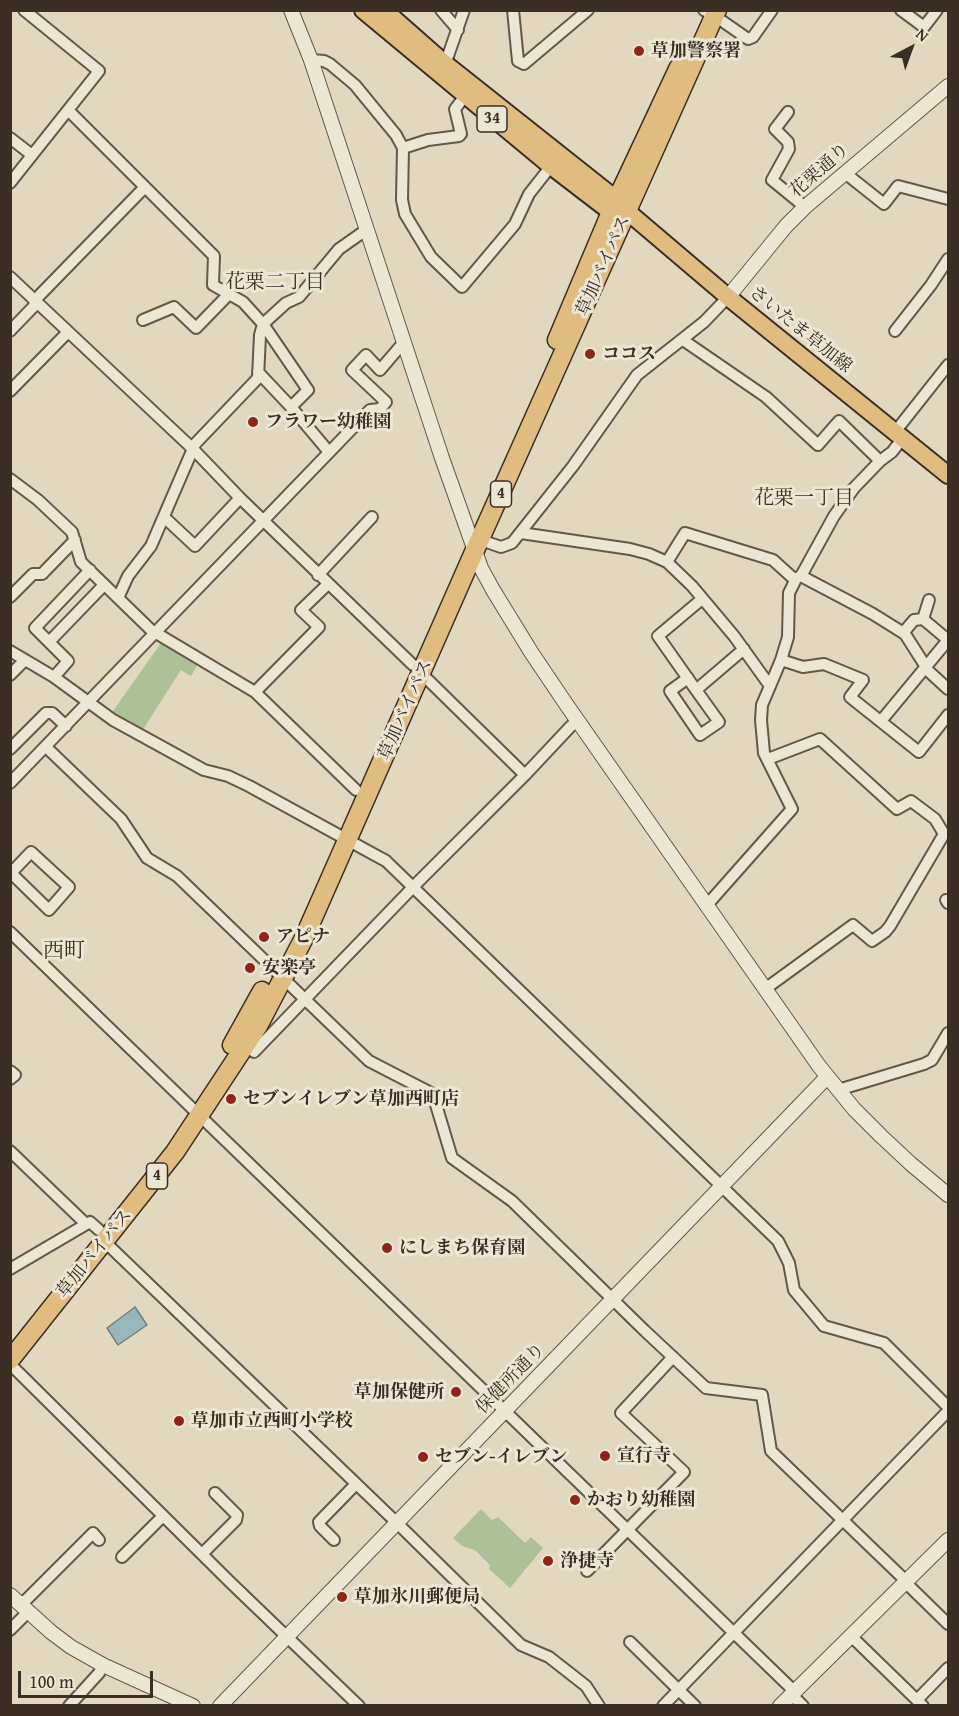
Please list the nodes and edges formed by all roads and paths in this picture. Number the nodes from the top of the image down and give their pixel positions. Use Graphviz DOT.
graph roads {
  1 [pos="24,10"];
  2 [pos="291,10"];
  3 [pos="363,10"];
  4 [pos="384,10"];
  5 [pos="441,10"];
  6 [pos="464,10"];
  7 [pos="513,10"];
  8 [pos="588,10"];
  9 [pos="772,10"];
  10 [pos="901,10"];
  11 [pos="937,10"];
  12 [pos="709,12"];
  13 [pos="458,30"];
  14 [pos="311,60"];
  15 [pos="443,62"];
  16 [pos="948,86"];
  17 [pos="465,96"];
  18 [pos="69,111"];
  19 [pos="788,112"];
  20 [pos="10,138"];
  21 [pos="403,148"];
  22 [pos="32,156"];
  23 [pos="551,166"];
  24 [pos="845,173"];
  25 [pos="10,183"];
  26 [pos="144,188"];
  27 [pos="948,199"];
  28 [pos="805,207"];
  29 [pos="619,208"];
  30 [pos="366,230"];
  31 [pos="948,259"];
  32 [pos="10,277"];
  33 [pos="229,294"];
  34 [pos="728,297"];
  35 [pos="36,302"];
  36 [pos="143,320"];
  37 [pos="13,324"];
  38 [pos="263,324"];
  39 [pos="895,331"];
  40 [pos="68,332"];
  41 [pos="683,340"];
  42 [pos="404,342"];
  43 [pos="948,365"];
  44 [pos="258,372"];
  45 [pos="10,391"];
  46 [pos="291,407"];
  47 [pos="899,435"];
  48 [pos="193,449"];
  49 [pos="329,452"];
  50 [pos="880,461"];
  51 [pos="948,475"];
  52 [pos="10,479"];
  53 [pos="240,498"];
  54 [pos="372,517"];
  55 [pos="164,518"];
  56 [pos="263,521"];
  57 [pos="521,533"];
  58 [pos="75,540"];
  59 [pos="475,542"];
  60 [pos="667,562"];
  61 [pos="90,570"];
  62 [pos="318,574"];
  63 [pos="797,577"];
  64 [pos="328,584"];
  65 [pos="104,585"];
  66 [pos="10,597"];
  67 [pos="118,598"];
  68 [pos="702,599"];
  69 [pos="929,600"];
  70 [pos="923,619"];
  71 [pos="155,633"];
  72 [pos="903,633"];
  73 [pos="948,640"];
  74 [pos="49,642"];
  75 [pos="744,649"];
  76 [pos="10,651"];
  77 [pos="25,660"];
  78 [pos="781,660"];
  79 [pos="925,667"];
  80 [pos="417,669"];
  81 [pos="10,675"];
  82 [pos="54,677"];
  83 [pos="688,678"];
  84 [pos="770,686"];
  85 [pos="948,689"];
  86 [pos="696,690"];
  87 [pos="255,692"];
  88 [pos="89,701"];
  89 [pos="948,715"];
  90 [pos="578,721"];
  91 [pos="880,721"];
  92 [pos="66,726"];
  93 [pos="46,747"];
  94 [pos="10,749"];
  95 [pos="768,759"];
  96 [pos="525,775"];
  97 [pos="10,783"];
  98 [pos="356,790"];
  99 [pos="343,836"];
  100 [pos="11,874"];
  101 [pos="414,886"];
  102 [pos="706,905"];
  103 [pos="10,932"];
  104 [pos="279,973"];
  105 [pos="765,989"];
  106 [pos="305,999"];
  107 [pos="948,1033"];
  108 [pos="254,1052"];
  109 [pos="10,1071"];
  110 [pos="827,1077"];
  111 [pos="10,1079"];
  112 [pos="838,1090"];
  113 [pos="196,1112"];
  114 [pos="10,1151"];
  115 [pos="722,1187"];
  116 [pos="948,1192"];
  117 [pos="97,1232"];
  118 [pos="10,1269"];
  119 [pos="614,1299"];
  120 [pos="10,1341"];
  121 [pos="673,1357"];
  122 [pos="10,1362"];
  123 [pos="948,1409"];
  124 [pos="505,1411"];
  125 [pos="356,1484"];
  126 [pos="215,1493"];
  127 [pos="164,1516"];
  128 [pos="843,1521"];
  129 [pos="397,1523"];
  130 [pos="627,1531"];
  131 [pos="99,1540"];
  132 [pos="334,1540"];
  133 [pos="948,1540"];
  134 [pos="202,1554"];
  135 [pos="122,1557"];
  136 [pos="587,1571"];
  137 [pos="905,1582"];
  138 [pos="20,1604"];
  139 [pos="948,1624"];
  140 [pos="10,1630"];
  141 [pos="734,1631"];
  142 [pos="287,1636"];
  143 [pos="851,1636"];
  144 [pos="630,1642"];
  145 [pos="103,1665"];
  146 [pos="948,1668"];
  147 [pos="678,1689"];
  148 [pos="793,1693"];
  149 [pos="175,1701"];
  150 [pos="920,1703"];
  151 [pos="69,1706"];
  152 [pos="193,1706"];
  153 [pos="220,1706"];
  154 [pos="359,1706"];
  155 [pos="599,1706"];
  156 [pos="663,1706"];
  157 [pos="695,1706"];
  158 [pos="780,1706"];
  159 [pos="803,1706"];
  1 -- 18 [label="street"];
  2 -- 14 [label="street"];
  3 -- 17 [label="main road, さいたま草加線 / 34"];
  4 -- 15 [label="main road, さいたま草加線 / 34"];
  5 -- 13 [label="street"];
  6 -- 13 [label="street"];
  7 -- 8 [label="street"];
  9 -- 12 [label="street"];
  10 -- 11 [label="street"];
  12 -- 29 [label="highway, 草加バイパス / 4"];
  13 -- 15 [label="street"];
  14 -- 21 [label="street"];
  14 -- 30 [label="street"];
  15 -- 29 [label="main road, さいたま草加線 / 34"];
  16 -- 24 [label="street, 花栗通り"];
  17 -- 21 [label="street"];
  17 -- 23 [label="main road, さいたま草加線 / 34"];
  18 -- 22 [label="street"];
  18 -- 26 [label="street"];
  19 -- 28 [label="street"];
  20 -- 22 [label="street"];
  21 -- 23 [label="street"];
  22 -- 25 [label="street"];
  23 -- 29 [label="main road, さいたま草加線 / 34"];
  24 -- 27 [label="street"];
  24 -- 28 [label="street, 花栗通り"];
  26 -- 33 [label="street"];
  26 -- 35 [label="street"];
  28 -- 34 [label="street, 花栗通り"];
  29 -- 34 [label="main road, さいたま草加線 / 34"];
  29 -- 59 [label="highway, 草加バイパス / 4"];
  30 -- 38 [label="street"];
  30 -- 42 [label="street"];
  31 -- 39 [label="street"];
  32 -- 35 [label="street"];
  33 -- 36 [label="street"];
  33 -- 38 [label="street"];
  34 -- 41 [label="street"];
  34 -- 47 [label="main road, さいたま草加線 / 34"];
  35 -- 37 [label="street"];
  35 -- 40 [label="street"];
  38 -- 44 [label="street"];
  38 -- 46 [label="street"];
  40 -- 45 [label="street"];
  40 -- 48 [label="street"];
  41 -- 50 [label="street"];
  41 -- 57 [label="street"];
  42 -- 49 [label="street"];
  42 -- 59 [label="street"];
  43 -- 47 [label="street"];
  44 -- 46 [label="street"];
  44 -- 48 [label="street"];
  46 -- 49 [label="street"];
  47 -- 50 [label="street"];
  47 -- 51 [label="main road, さいたま草加線 / 34"];
  48 -- 53 [label="street"];
  48 -- 55 [label="street"];
  49 -- 56 [label="street"];
  50 -- 63 [label="street"];
  52 -- 58 [label="street"];
  53 -- 55 [label="street"];
  53 -- 56 [label="street"];
  54 -- 62 [label="street"];
  55 -- 67 [label="street"];
  56 -- 62 [label="street"];
  56 -- 71 [label="street"];
  57 -- 59 [label="street"];
  57 -- 60 [label="street"];
  58 -- 61 [label="street"];
  58 -- 66 [label="street"];
  59 -- 80 [label="highway, 草加バイパス / 4"];
  59 -- 90 [label="street"];
  60 -- 63 [label="street"];
  60 -- 68 [label="street"];
  61 -- 65 [label="street"];
  61 -- 74 [label="street"];
  62 -- 64 [label="street"];
  63 -- 72 [label="street"];
  63 -- 78 [label="street"];
  64 -- 80 [label="street"];
  64 -- 87 [label="street"];
  65 -- 67 [label="street"];
  65 -- 74 [label="street"];
  67 -- 71 [label="street"];
  68 -- 75 [label="street"];
  68 -- 83 [label="street"];
  69 -- 70 [label="street"];
  70 -- 72 [label="street"];
  70 -- 73 [label="street"];
  71 -- 87 [label="street"];
  71 -- 88 [label="street"];
  72 -- 79 [label="street"];
  73 -- 79 [label="street"];
  74 -- 82 [label="street"];
  75 -- 84 [label="street"];
  75 -- 86 [label="street"];
  76 -- 77 [label="street"];
  77 -- 81 [label="street"];
  77 -- 82 [label="street"];
  78 -- 84 [label="street"];
  78 -- 91 [label="street"];
  79 -- 85 [label="street"];
  79 -- 91 [label="street"];
  80 -- 96 [label="street"];
  80 -- 98 [label="highway, 草加バイパス / 4"];
  80 -- 99 [label="highway, 草加バイパス / 4"];
  82 -- 88 [label="street"];
  83 -- 86 [label="street"];
  83 -- 86 [label="street"];
  84 -- 95 [label="street"];
  87 -- 98 [label="street"];
  88 -- 92 [label="street"];
  88 -- 99 [label="street"];
  89 -- 91 [label="street"];
  90 -- 96 [label="street"];
  90 -- 102 [label="street"];
  92 -- 93 [label="street"];
  92 -- 94 [label="street"];
  93 -- 97 [label="street"];
  93 -- 104 [label="street"];
  95 -- 102 [label="street"];
  95 -- 105 [label="street"];
  96 -- 101 [label="street"];
  98 -- 99 [label="highway, 草加バイパス / 4"];
  99 -- 101 [label="street"];
  99 -- 104 [label="highway, 草加バイパス / 4"];
  100 -- 100 [label="street"];
  101 -- 106 [label="street"];
  101 -- 115 [label="street"];
  102 -- 105 [label="street"];
  103 -- 113 [label="street"];
  104 -- 106 [label="street"];
  104 -- 113 [label="highway, 草加バイパス / 4"];
  105 -- 110 [label="street"];
  106 -- 108 [label="street"];
  106 -- 119 [label="street"];
  107 -- 112 [label="street"];
  109 -- 111 [label="street"];
  110 -- 112 [label="street"];
  110 -- 115 [label="street, 保健所通り"];
  112 -- 116 [label="street"];
  113 -- 117 [label="highway, 草加バイパス / 4"];
  113 -- 124 [label="street"];
  114 -- 117 [label="street"];
  115 -- 119 [label="street, 保健所通り"];
  115 -- 123 [label="street"];
  117 -- 118 [label="street"];
  117 -- 120 [label="highway, 草加バイパス / 4"];
  117 -- 122 [label="highway, 草加バイパス / 4"];
  117 -- 125 [label="street"];
  119 -- 121 [label="street"];
  119 -- 124 [label="street, 保健所通り"];
  121 -- 128 [label="street"];
  121 -- 130 [label="street"];
  122 -- 127 [label="street"];
  123 -- 128 [label="street"];
  124 -- 129 [label="street, 保健所通り"];
  124 -- 130 [label="street"];
  125 -- 129 [label="street"];
  125 -- 132 [label="street"];
  126 -- 134 [label="street"];
  127 -- 134 [label="street"];
  127 -- 135 [label="street"];
  128 -- 137 [label="street"];
  128 -- 141 [label="street"];
  129 -- 142 [label="street, 保健所通り"];
  129 -- 155 [label="street"];
  130 -- 136 [label="street"];
  130 -- 141 [label="street"];
  131 -- 138 [label="street"];
  133 -- 137 [label="street"];
  134 -- 142 [label="street"];
  137 -- 139 [label="street"];
  137 -- 143 [label="street"];
  138 -- 140 [label="street"];
  138 -- 145 [label="street"];
  141 -- 147 [label="street"];
  141 -- 148 [label="street"];
  142 -- 153 [label="street, 保健所通り"];
  142 -- 154 [label="street"];
  143 -- 148 [label="street"];
  143 -- 150 [label="street"];
  144 -- 147 [label="street"];
  145 -- 149 [label="street"];
  145 -- 151 [label="street"];
  146 -- 150 [label="street"];
  147 -- 156 [label="street"];
  147 -- 157 [label="street"];
  148 -- 158 [label="street"];
  148 -- 159 [label="street"];
  149 -- 152 [label="street"];
}
